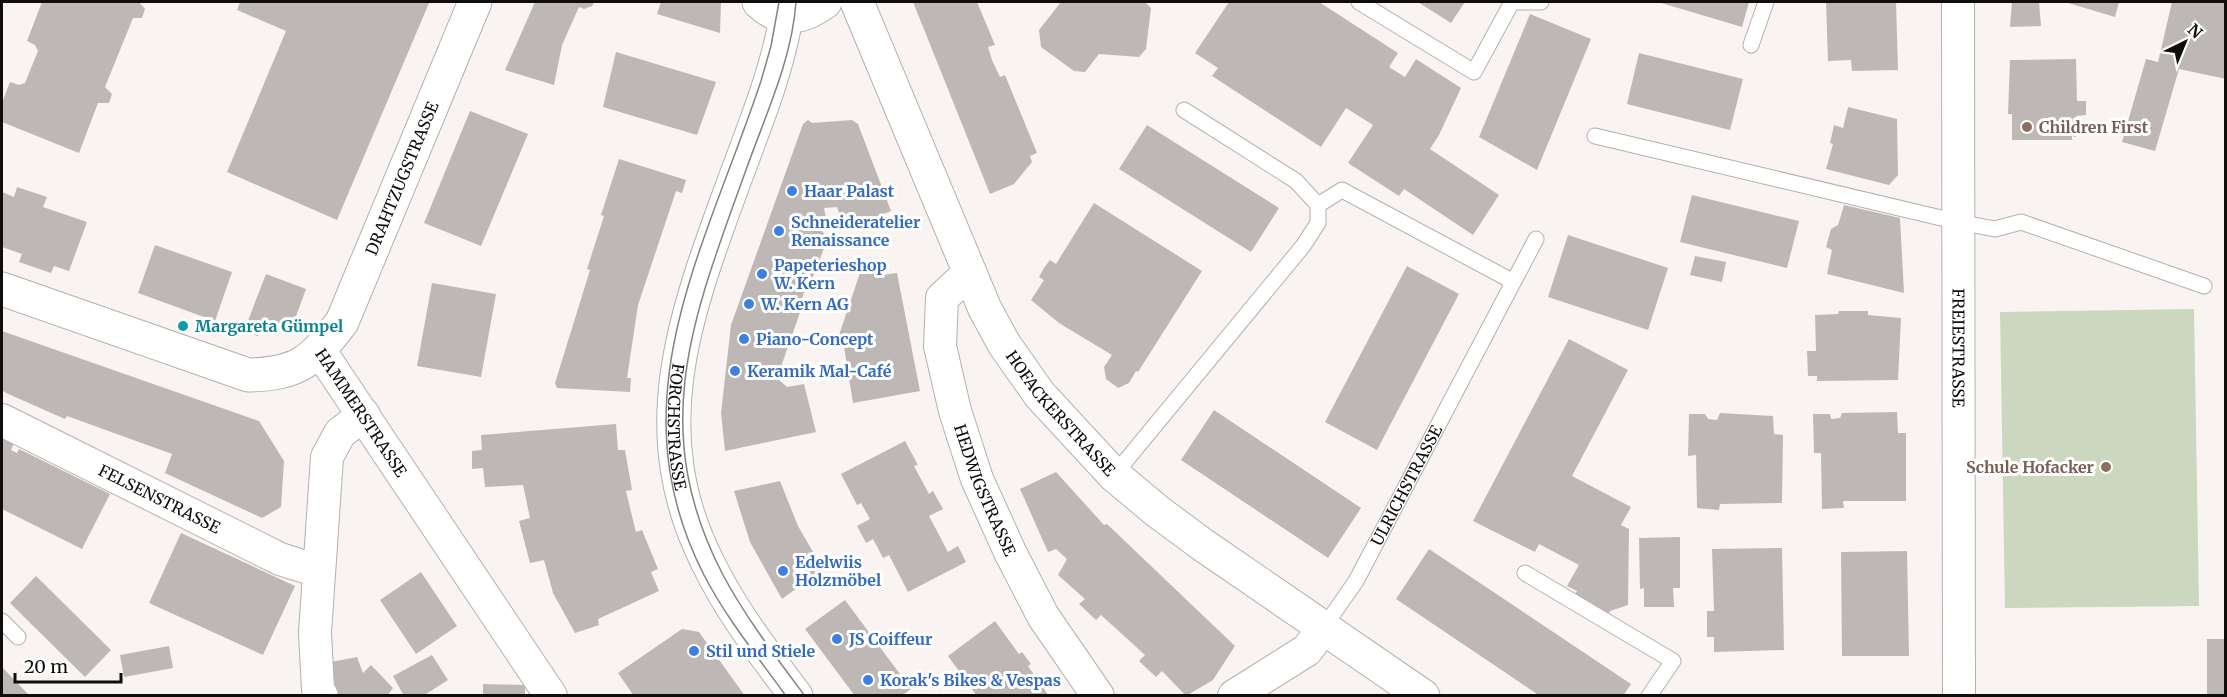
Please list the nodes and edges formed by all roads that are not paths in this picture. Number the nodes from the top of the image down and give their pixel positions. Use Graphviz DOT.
graph roads {
  1 [pos="475,2"];
  2 [pos="825,2"];
  3 [pos="858,2"];
  4 [pos="1359,2"];
  5 [pos="1541,2"];
  6 [pos="1766,2"];
  7 [pos="1958,2"];
  8 [pos="778,7"];
  9 [pos="1751,45"];
  10 [pos="1184,110"];
  11 [pos="1595,136"];
  12 [pos="1318,205"];
  13 [pos="1958,222"];
  14 [pos="1536,239"];
  15 [pos="969,273"];
  16 [pos="1512,282"];
  17 [pos="2204,286"];
  18 [pos="2,289"];
  19 [pos="320,351"];
  20 [pos="364,415"];
  21 [pos="2,420"];
  22 [pos="1114,475"];
  23 [pos="318,571"];
  24 [pos="1526,573"];
  25 [pos="2,621"];
  26 [pos="1324,627"];
  27 [pos="18,637"];
  28 [pos="319,694"];
  29 [pos="551,696"];
  30 [pos="796,696"];
  31 [pos="1098,696"];
  32 [pos="1234,696"];
  33 [pos="1423,696"];
  34 [pos="1649,696"];
  35 [pos="1959,696"];
  1 -- 19 [label="main road, DRAHTZUGSTRASSE"];
  2 -- 8 [label="main road"];
  3 -- 15 [label="main road, HOFACKERSTRASSE"];
  4 -- 5 [label="lane"];
  6 -- 9 [label="lane"];
  7 -- 13 [label="street, FREIESTRASSE"];
  8 -- 30 [label="main road, FORCHSTRASSE"];
  10 -- 12 [label="lane"];
  11 -- 13 [label="lane"];
  12 -- 16 [label="lane"];
  12 -- 22 [label="lane"];
  13 -- 17 [label="lane"];
  13 -- 35 [label="street, FREIESTRASSE"];
  14 -- 16 [label="lane, ULRICHSTRASSE"];
  15 -- 22 [label="main road, HOFACKERSTRASSE"];
  15 -- 31 [label="street, HEDWIGSTRASSE"];
  16 -- 26 [label="lane, ULRICHSTRASSE"];
  18 -- 19 [label="main road, HAMMERSTRASSE"];
  19 -- 20 [label="street, HAMMERSTRASSE"];
  20 -- 23 [label="street"];
  20 -- 29 [label="street, HAMMERSTRASSE"];
  21 -- 23 [label="street, FELSENSTRASSE"];
  22 -- 26 [label="main road, HOFACKERSTRASSE"];
  23 -- 28 [label="street"];
  24 -- 34 [label="lane"];
  25 -- 27 [label="lane"];
  26 -- 32 [label="street, ULRICHSTRASSE"];
  26 -- 33 [label="main road, HOFACKERSTRASSE"];
}
